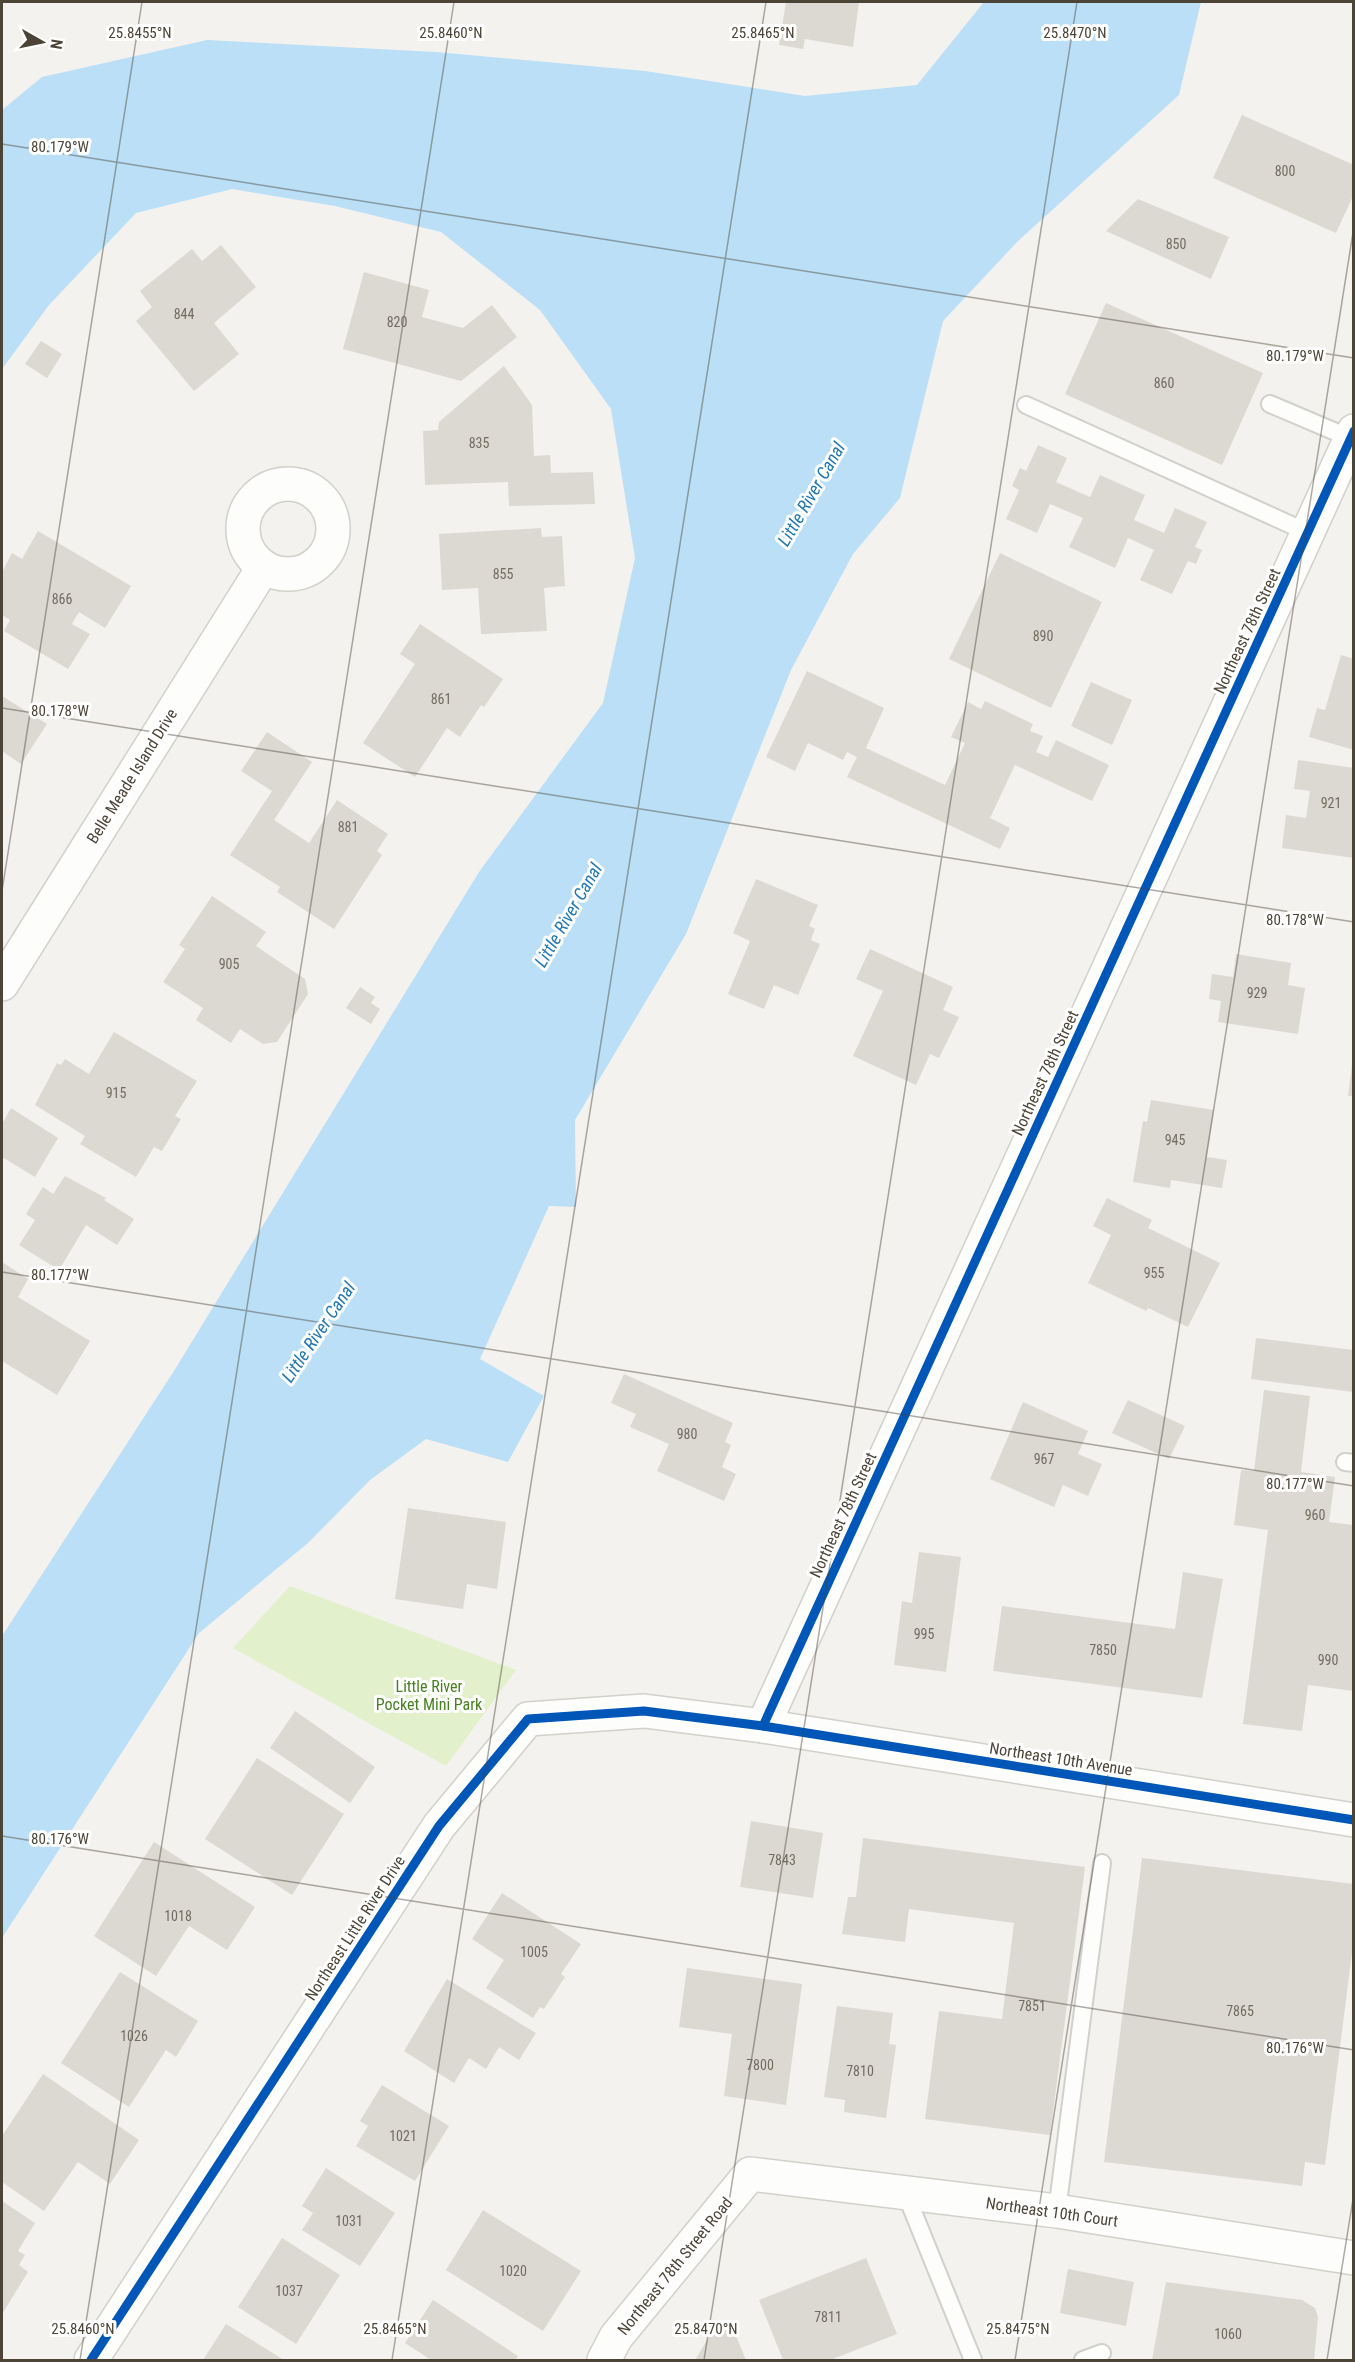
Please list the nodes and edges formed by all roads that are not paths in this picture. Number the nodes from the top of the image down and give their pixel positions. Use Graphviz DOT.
graph roads {
  1 [pos="1270,404"];
  2 [pos="1026,405"];
  3 [pos="1352,435"];
  4 [pos="1309,533"];
  5 [pos="263,568"];
  6 [pos="2,984"];
  7 [pos="763,1726"];
  8 [pos="1353,1820"];
  9 [pos="1102,1863"];
  10 [pos="750,2174"];
  11 [pos="905,2192"];
  12 [pos="1057,2211"];
  13 [pos="1353,2258"];
  14 [pos="1102,2353"];
  15 [pos="91,2361"];
  16 [pos="604,2361"];
  17 [pos="973,2361"];
  18 [pos="1083,2361"];
  1 -- 3 [label="lane"];
  2 -- 4 [label="lane"];
  3 -- 4 [label="street, Northeast 78th Street"];
  4 -- 7 [label="street, Northeast 78th Street"];
  5 -- 6 [label="street, Belle Meade Island Drive"];
  7 -- 8 [label="street, Northeast 10th Avenue"];
  7 -- 15 [label="street, Northeast Little River Drive"];
  9 -- 12 [label="lane"];
  10 -- 11 [label="street, Northeast 10th Court"];
  10 -- 16 [label="street, Northeast 78th Street Road"];
  11 -- 12 [label="street, Northeast 10th Court"];
  11 -- 17 [label="lane"];
  12 -- 13 [label="street, Northeast 10th Court"];
  14 -- 18 [label="lane"];
}
